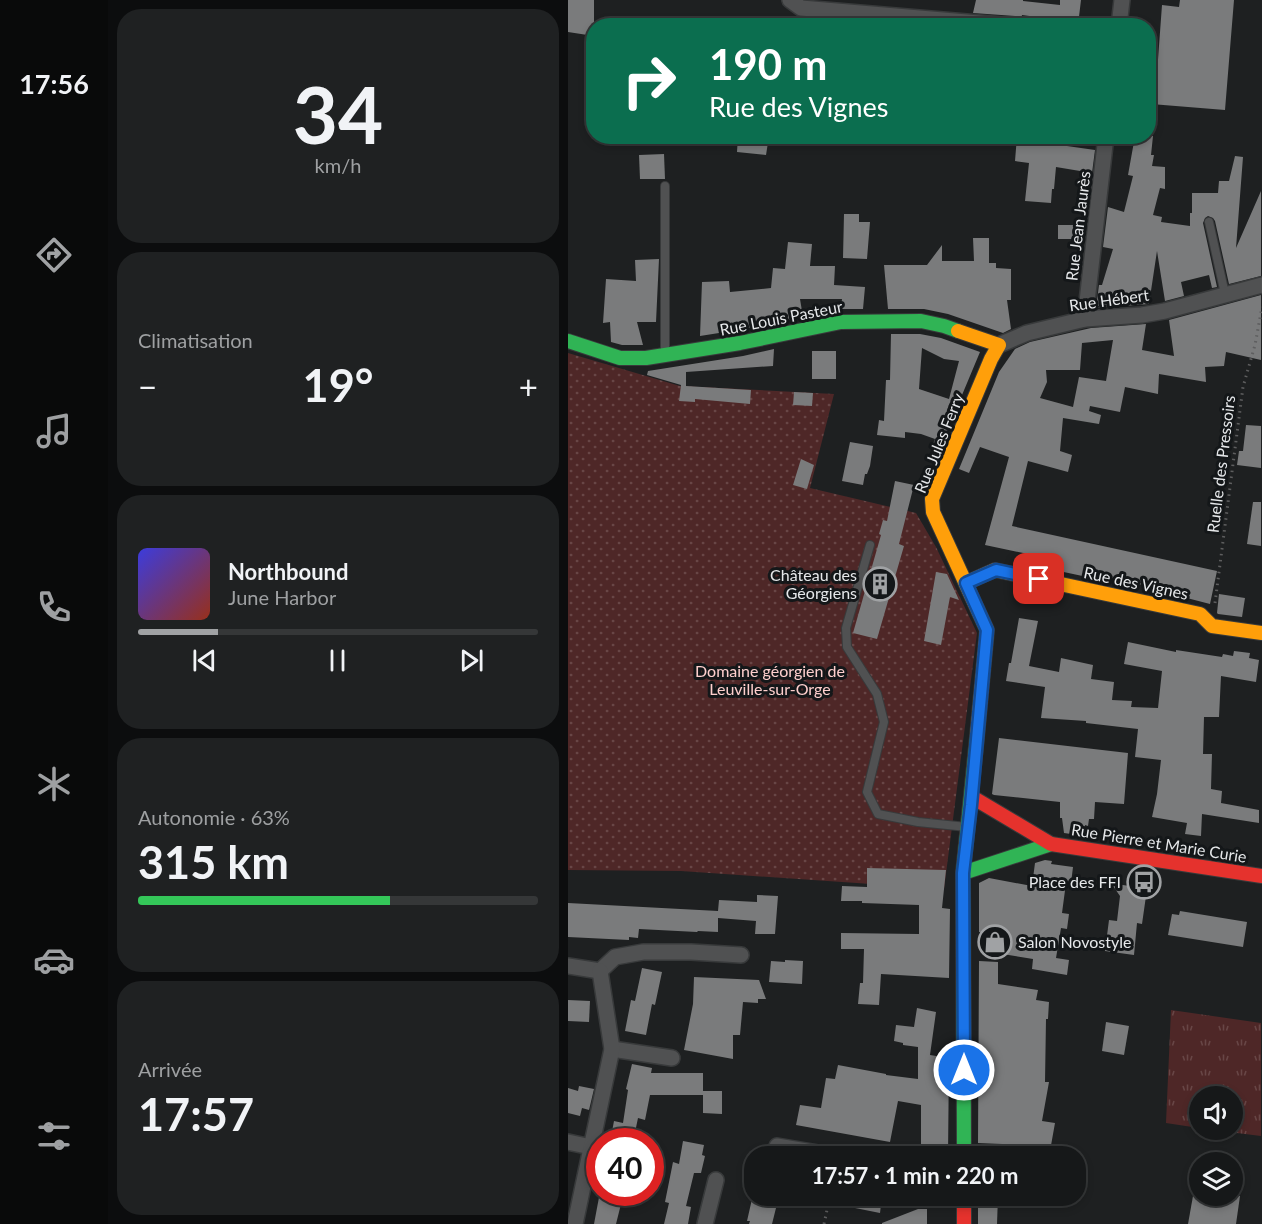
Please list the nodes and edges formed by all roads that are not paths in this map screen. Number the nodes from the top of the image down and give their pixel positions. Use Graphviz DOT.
graph roads {
  1 [pos="790,0"];
  2 [pos="1122,0"];
  3 [pos="919,18"];
  4 [pos="1120,18"];
  5 [pos="1105,144"];
  6 [pos="665,186"];
  7 [pos="1209,222"];
  8 [pos="1261,285"];
  9 [pos="1225,294"];
  10 [pos="1085,319"];
  11 [pos="568,341"];
  12 [pos="999,345"];
  13 [pos="665,355"];
  14 [pos="870,545"];
  15 [pos="966,583"];
  16 [pos="1261,633"];
  17 [pos="972,797"];
  18 [pos="968,827"];
  19 [pos="1051,844"];
  20 [pos="963,873"];
  21 [pos="1261,876"];
  22 [pos="740,956"];
  23 [pos="568,966"];
  24 [pos="600,971"];
  25 [pos="612,1049"];
  26 [pos="672,1058"];
  27 [pos="595,1128"];
  28 [pos="568,1142"];
  29 [pos="586,1146"];
  30 [pos="964,1146"];
  31 [pos="586,1171"];
  32 [pos="716,1180"];
  33 [pos="964,1206"];
  34 [pos="575,1224"];
  35 [pos="705,1224"];
  36 [pos="964,1224"];
  1 -- 3 [label="street"];
  2 -- 4 [label="street"];
  5 -- 10 [label="street, Rue Jean Jaurès"];
  6 -- 13 [label="lane"];
  7 -- 9 [label="lane"];
  8 -- 9 [label="street, Rue Hébert"];
  9 -- 10 [label="street, Rue Hébert"];
  10 -- 12 [label="street, Rue Hébert"];
  11 -- 13 [label="street, Rue Louis Pasteur"];
  12 -- 13 [label="street, Rue Louis Pasteur"];
  12 -- 15 [label="street, Rue Jules Ferry"];
  14 -- 18 [label="lane"];
  15 -- 16 [label="street, Rue des Vignes"];
  15 -- 17 [label="street, Rue Jules Ferry"];
  17 -- 18 [label="street, Rue Jules Ferry"];
  17 -- 19 [label="street"];
  18 -- 20 [label="street, Rue Jules Ferry"];
  19 -- 20 [label="street"];
  19 -- 21 [label="street, Rue Pierre et Marie Curie"];
  20 -- 30 [label="street, Rue Jules Ferry"];
  22 -- 24 [label="street"];
  23 -- 24 [label="street"];
  24 -- 25 [label="street"];
  25 -- 26 [label="street"];
  25 -- 27 [label="street"];
  28 -- 29 [label="street"];
  31 -- 34 [label="street"];
  32 -- 35 [label="street"];
  33 -- 36 [label="street"];
}
